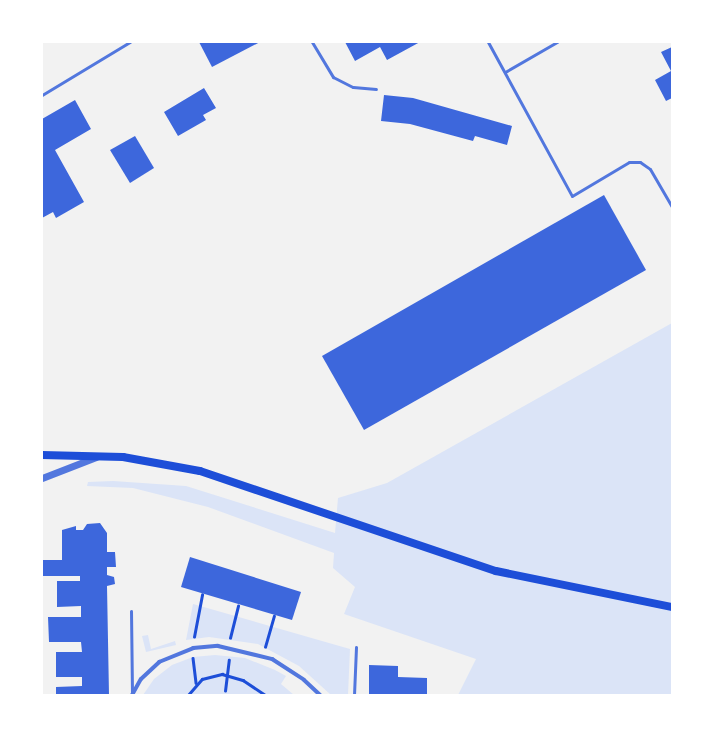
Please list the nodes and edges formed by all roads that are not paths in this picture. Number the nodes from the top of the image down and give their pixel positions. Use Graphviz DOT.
graph roads {
  1 [pos="130,42"];
  2 [pos="312,42"];
  3 [pos="488,42"];
  4 [pos="557,42"];
  5 [pos="504,72"];
  6 [pos="376,89"];
  7 [pos="42,95"];
  8 [pos="672,207"];
  9 [pos="42,455"];
  10 [pos="102,455"];
  11 [pos="42,478"];
  12 [pos="672,607"];
  13 [pos="130,611"];
  14 [pos="356,647"];
  15 [pos="132,695"];
  16 [pos="320,695"];
  17 [pos="354,695"];
  1 -- 7 [label="lane"];
  2 -- 6 [label="lane"];
  3 -- 5 [label="lane"];
  4 -- 5 [label="lane"];
  5 -- 8 [label="lane"];
  9 -- 10 [label="main road"];
  10 -- 11 [label="street"];
  10 -- 12 [label="main road"];
  13 -- 15 [label="lane"];
  14 -- 17 [label="lane"];
  15 -- 16 [label="street"];
}
